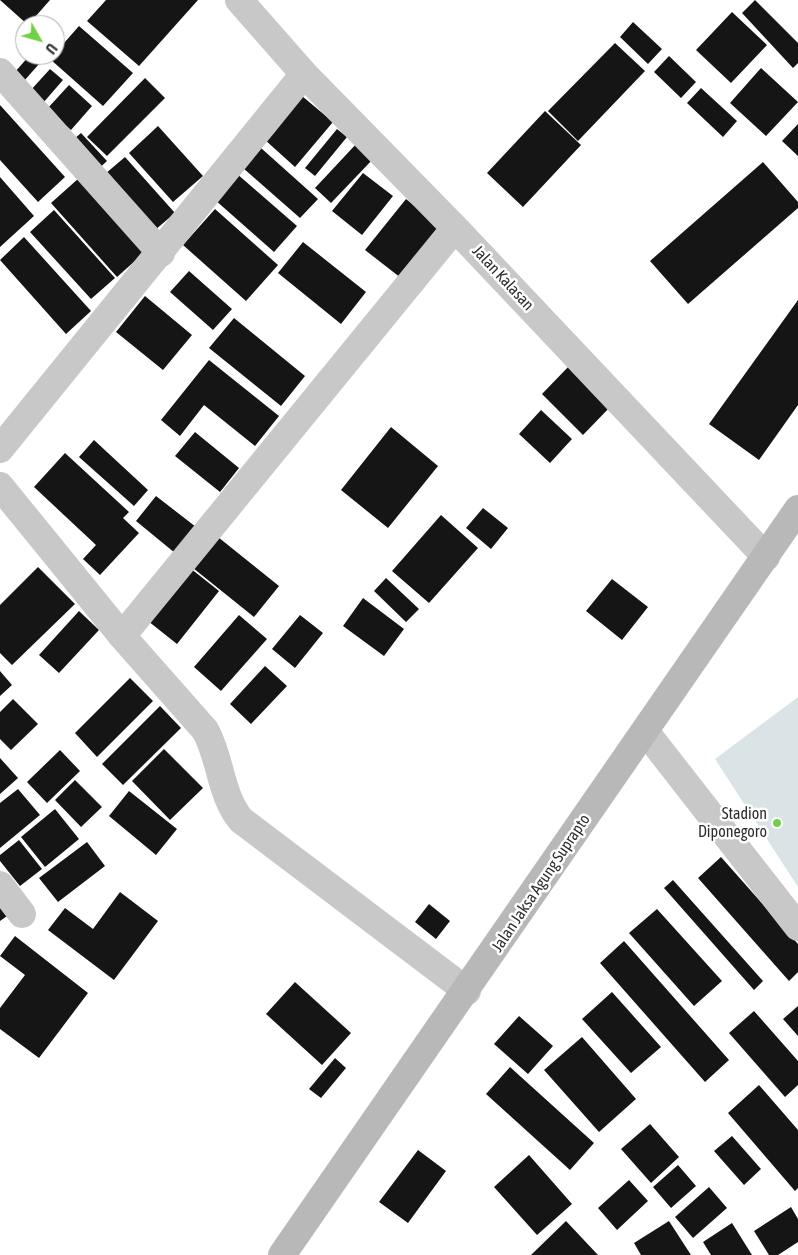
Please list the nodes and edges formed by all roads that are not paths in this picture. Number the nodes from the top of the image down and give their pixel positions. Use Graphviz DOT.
graph roads {
  1 [pos="239,0"];
  2 [pos="304,74"];
  3 [pos="2,77"];
  4 [pos="455,228"];
  5 [pos="160,253"];
  6 [pos="0,449"];
  7 [pos="0,486"];
  8 [pos="798,509"];
  9 [pos="766,557"];
  10 [pos="122,636"];
  11 [pos="645,731"];
  12 [pos="0,885"];
  13 [pos="22,914"];
  14 [pos="798,927"];
  15 [pos="467,991"];
  16 [pos="282,1255"];
  1 -- 2 [label="street, Jalan Kalasan"];
  2 -- 4 [label="street, Jalan Kalasan"];
  2 -- 5 [label="street"];
  3 -- 5 [label="street"];
  4 -- 9 [label="street, Jalan Kalasan"];
  4 -- 10 [label="street"];
  5 -- 6 [label="street"];
  7 -- 10 [label="street"];
  8 -- 9 [label="main road, Jalan Jaksa Agung Suprapto"];
  9 -- 11 [label="main road, Jalan Jaksa Agung Suprapto"];
  10 -- 15 [label="street"];
  11 -- 14 [label="street"];
  11 -- 15 [label="main road, Jalan Jaksa Agung Suprapto"];
  12 -- 13 [label="street"];
  15 -- 16 [label="main road, Jalan Jaksa Agung Suprapto"];
}
